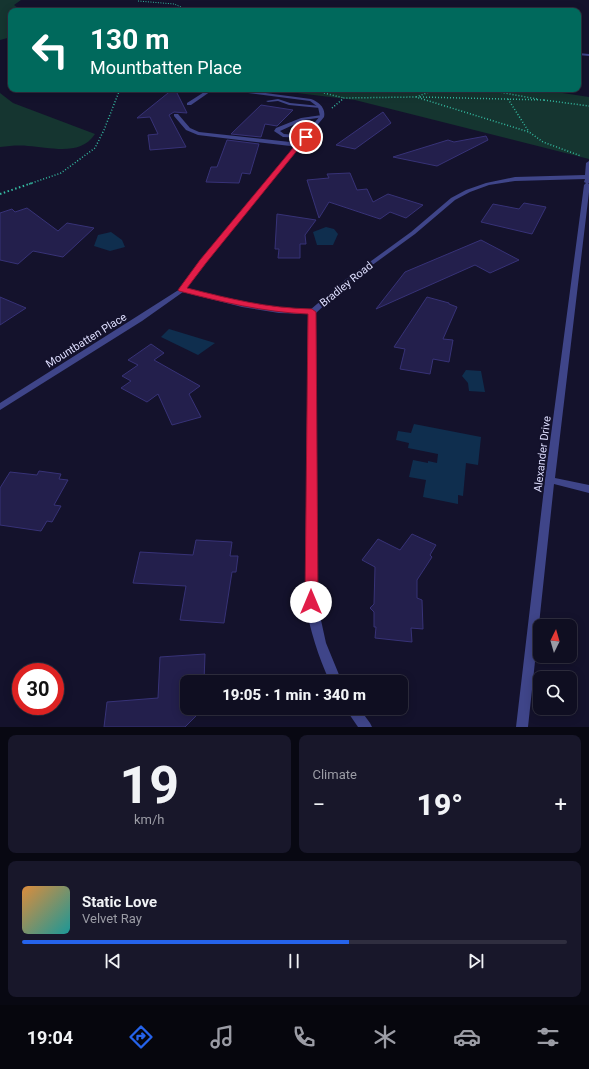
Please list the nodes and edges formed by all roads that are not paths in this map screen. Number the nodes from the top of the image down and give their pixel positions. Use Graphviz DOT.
graph roads {
  1 [pos="207,92"];
  2 [pos="248,92"];
  3 [pos="268,101"];
  4 [pos="189,104"];
  5 [pos="320,107"];
  6 [pos="176,115"];
  7 [pos="322,116"];
  8 [pos="306,137"];
  9 [pos="299,145"];
  10 [pos="589,163"];
  11 [pos="588,183"];
  12 [pos="182,290"];
  13 [pos="312,312"];
  14 [pos="0,407"];
  15 [pos="550,480"];
  16 [pos="589,489"];
  17 [pos="332,675"];
  18 [pos="357,715"];
  19 [pos="366,727"];
  20 [pos="522,727"];
  1 -- 4 [label="street"];
  2 -- 5 [label="street"];
  3 -- 5 [label="street"];
  5 -- 7 [label="street"];
  6 -- 9 [label="street"];
  7 -- 8 [label="street, Mountbatten Place"];
  7 -- 8 [label="street"];
  8 -- 9 [label="street, Mountbatten Place"];
  9 -- 12 [label="street, Mountbatten Place"];
  10 -- 11 [label="street, Alexander Drive"];
  11 -- 13 [label="street, Bradley Road"];
  11 -- 15 [label="street, Alexander Drive"];
  12 -- 13 [label="street"];
  12 -- 14 [label="street, Mountbatten Place"];
  13 -- 17 [label="street, Bradley Road"];
  15 -- 16 [label="street"];
  15 -- 20 [label="street, Alexander Drive"];
  18 -- 19 [label="street"];
}
